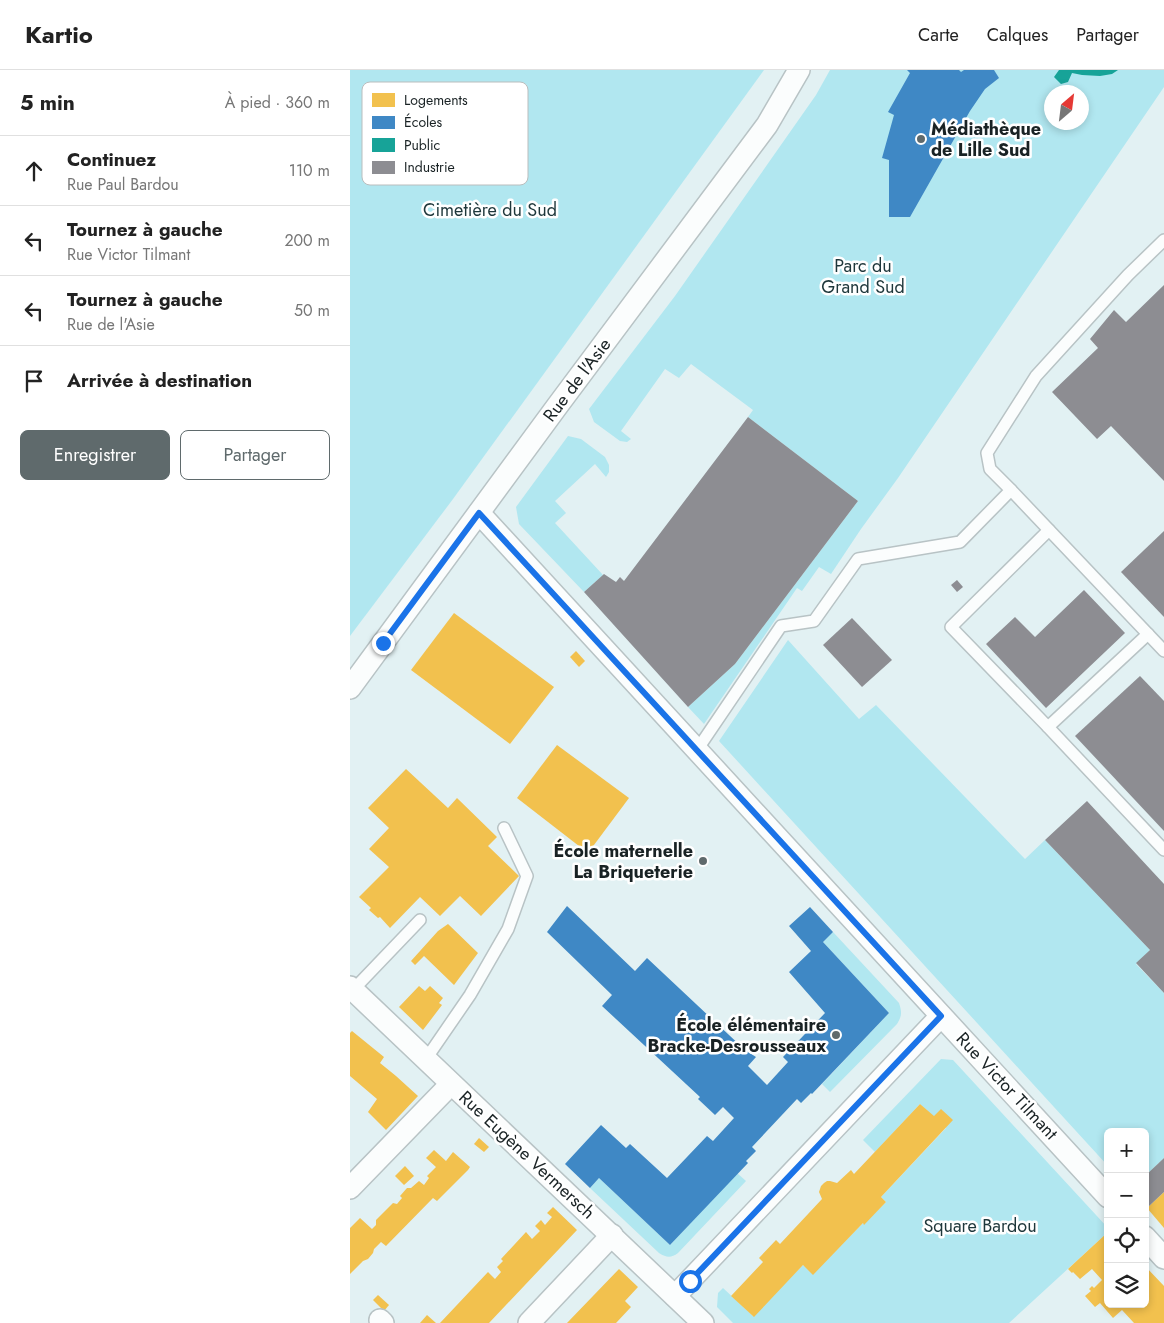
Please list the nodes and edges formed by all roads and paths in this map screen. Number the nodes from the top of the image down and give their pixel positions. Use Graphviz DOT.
graph roads {
  1 [pos="799,70"];
  2 [pos="1164,240"];
  3 [pos="1011,490"];
  4 [pos="479,513"];
  5 [pos="1049,530"];
  6 [pos="1148,634"];
  7 [pos="1164,651"];
  8 [pos="350,688"];
  9 [pos="1048,727"];
  10 [pos="697,750"];
  11 [pos="504,828"];
  12 [pos="1164,850"];
  13 [pos="420,920"];
  14 [pos="351,988"];
  15 [pos="941,1016"];
  16 [pos="426,1059"];
  17 [pos="451,1084"];
  18 [pos="350,1188"];
  19 [pos="1104,1192"];
  20 [pos="612,1235"];
  21 [pos="1149,1242"];
  22 [pos="1164,1258"];
  23 [pos="675,1296"];
  24 [pos="530,1323"];
  25 [pos="703,1323"];
  1 -- 4 [label="street, Rue de l'Asie"];
  2 -- 3 [label="lane"];
  3 -- 5 [label="lane"];
  3 -- 10 [label="lane"];
  4 -- 8 [label="street, Rue de l'Asie"];
  4 -- 10 [label="street, Rue Victor Tilmant"];
  5 -- 6 [label="lane"];
  5 -- 9 [label="lane"];
  6 -- 7 [label="lane"];
  6 -- 9 [label="lane"];
  9 -- 12 [label="lane"];
  10 -- 15 [label="street, Rue Victor Tilmant"];
  11 -- 16 [label="lane"];
  13 -- 14 [label="lane"];
  14 -- 16 [label="street, Rue Eugène Vermersch"];
  15 -- 19 [label="street, Rue Victor Tilmant"];
  15 -- 23 [label="street"];
  16 -- 17 [label="street, Rue Eugène Vermersch"];
  17 -- 18 [label="street"];
  17 -- 20 [label="street, Rue Eugène Vermersch"];
  20 -- 23 [label="street, Rue Eugène Vermersch"];
  20 -- 24 [label="street"];
  21 -- 22 [label="street"];
  23 -- 25 [label="street, Rue Eugène Vermersch"];
}
